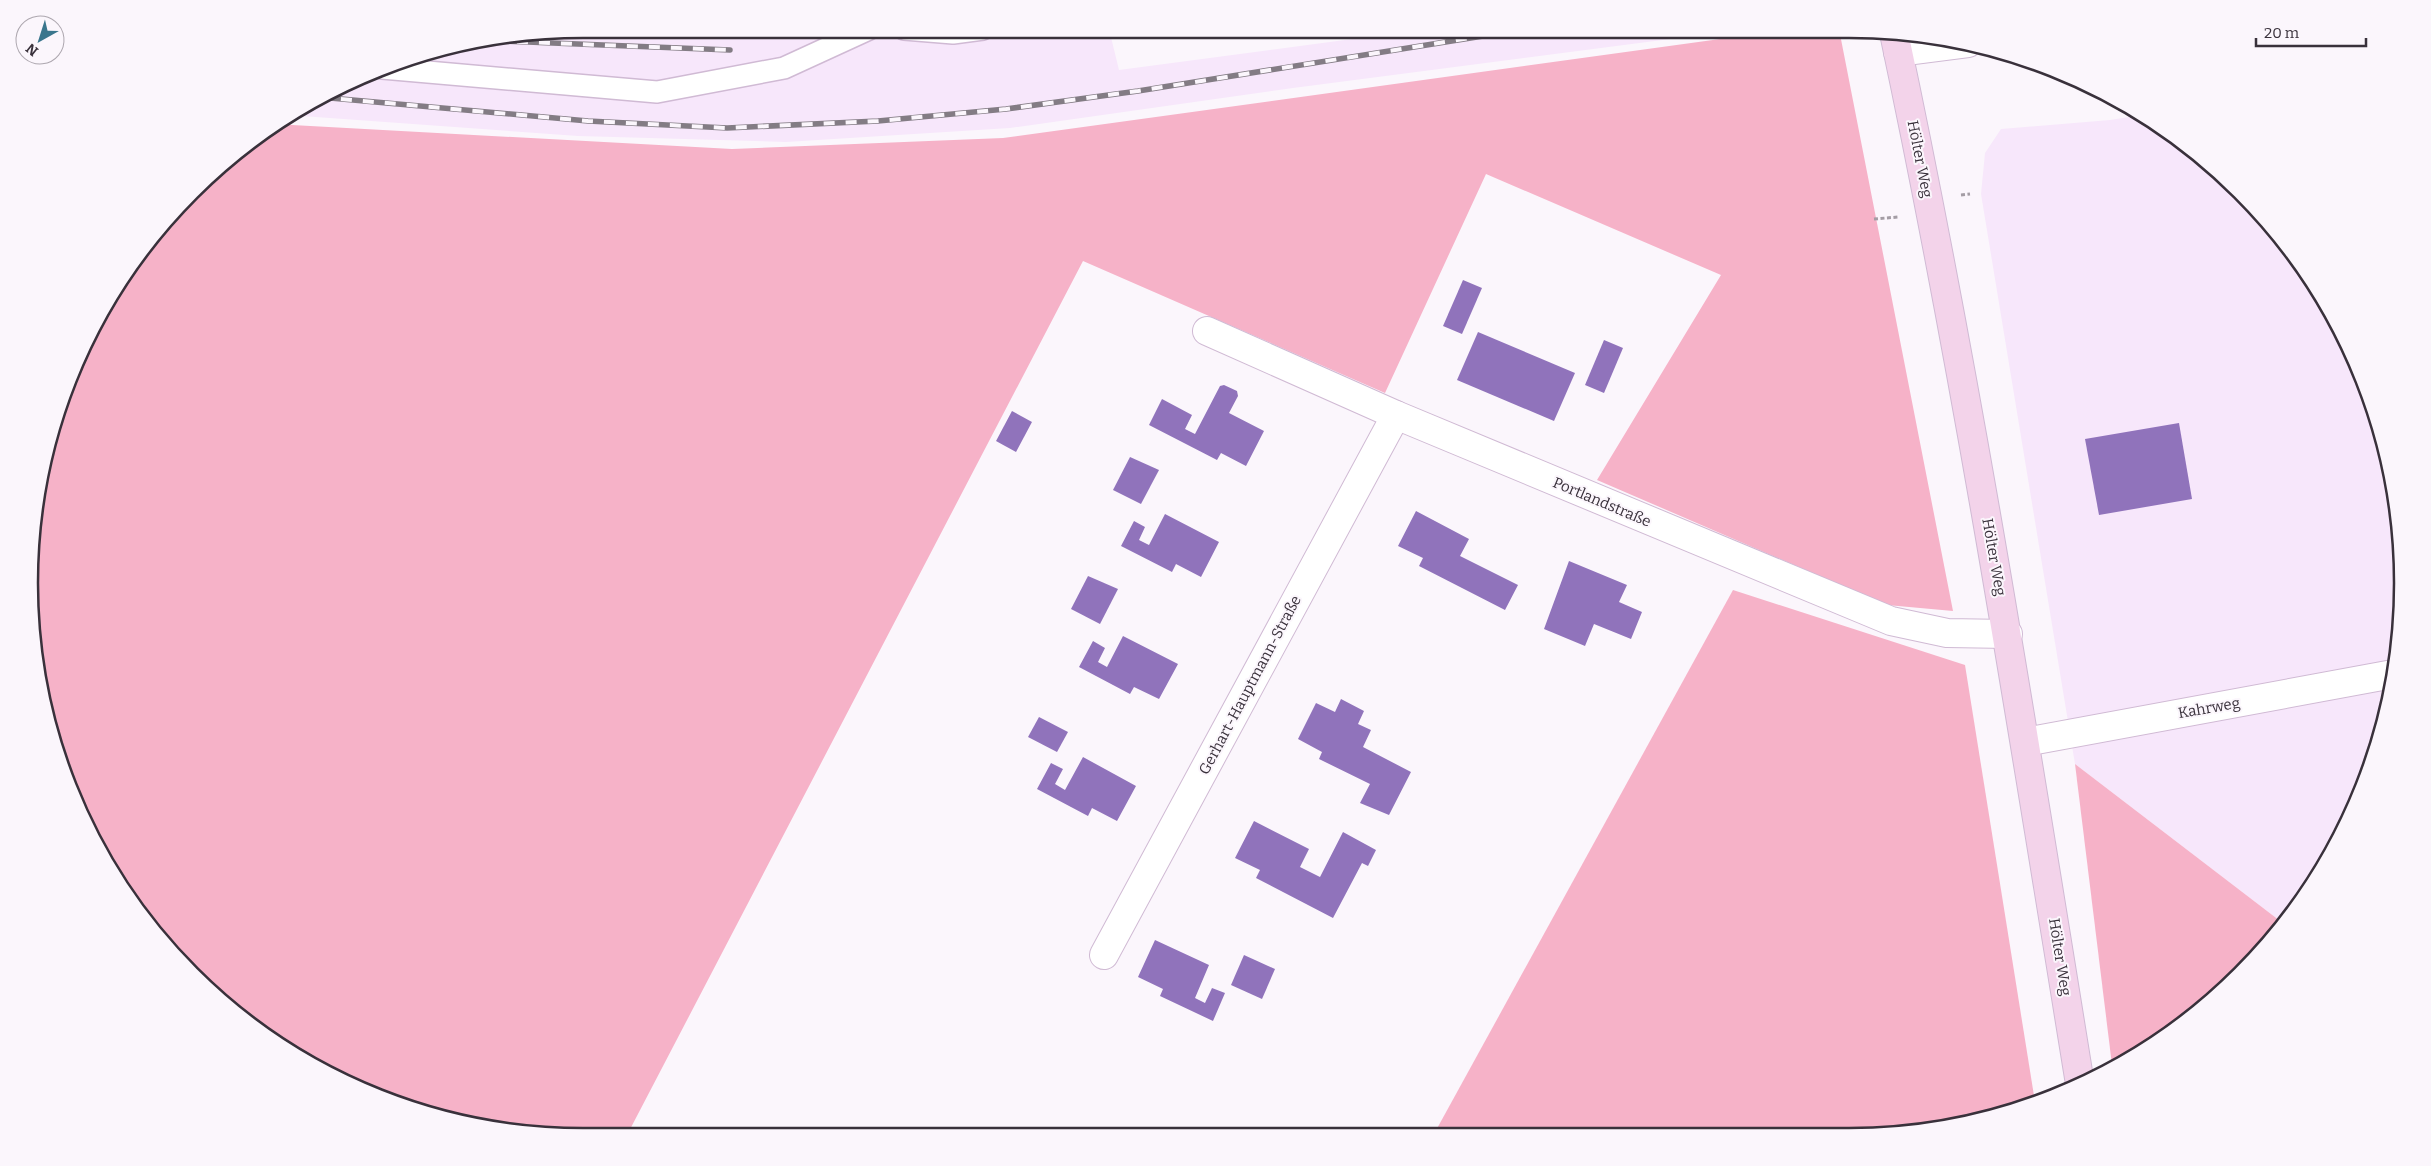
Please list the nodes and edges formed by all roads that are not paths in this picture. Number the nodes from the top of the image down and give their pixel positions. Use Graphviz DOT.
graph roads {
  1 [pos="849,38"];
  2 [pos="1896,43"];
  3 [pos="1925,43"];
  4 [pos="399,69"];
  5 [pos="1207,331"];
  6 [pos="1396,416"];
  7 [pos="2008,634"];
  8 [pos="2385,675"];
  9 [pos="2025,742"];
  10 [pos="1104,955"];
  11 [pos="2079,1077"];
  1 -- 4 [label="lane"];
  2 -- 3 [label="street"];
  2 -- 7 [label="main road, Hölter Weg"];
  5 -- 6 [label="street, Portlandstraße"];
  6 -- 7 [label="street, Portlandstraße"];
  6 -- 10 [label="street, Gerhart-Hauptmann-Straße"];
  7 -- 9 [label="main road, Hölter Weg"];
  8 -- 9 [label="street, Kahrweg"];
  9 -- 11 [label="main road, Hölter Weg"];
}
